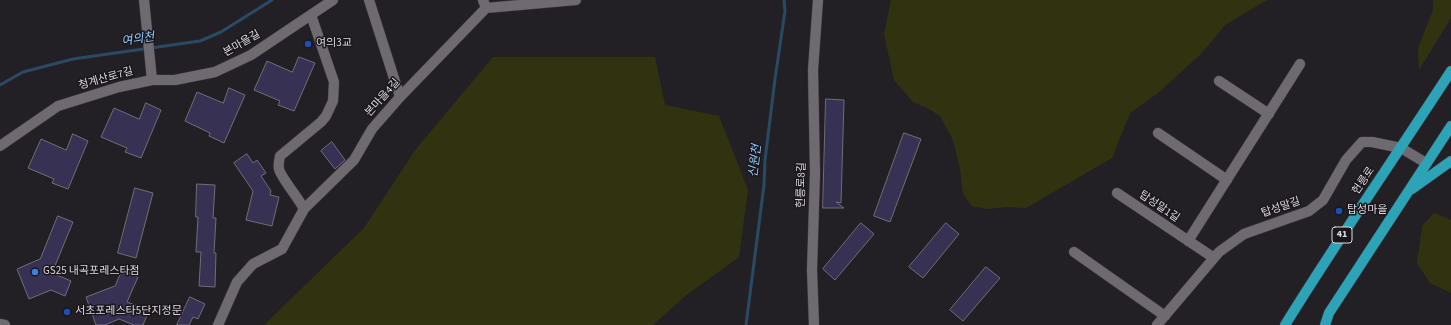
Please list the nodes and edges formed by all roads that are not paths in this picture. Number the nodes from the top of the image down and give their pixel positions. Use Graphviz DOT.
graph roads {
  1 [pos="144,0"];
  2 [pos="333,0"];
  3 [pos="369,0"];
  4 [pos="576,0"];
  5 [pos="818,0"];
  6 [pos="484,4"];
  7 [pos="311,15"];
  8 [pos="1300,64"];
  9 [pos="1451,71"];
  10 [pos="152,80"];
  11 [pos="1219,81"];
  12 [pos="400,97"];
  13 [pos="1269,114"];
  14 [pos="1451,126"];
  15 [pos="1158,133"];
  16 [pos="0,146"];
  17 [pos="1401,148"];
  18 [pos="1451,161"];
  19 [pos="1426,163"];
  20 [pos="1227,180"];
  21 [pos="1117,194"];
  22 [pos="1406,194"];
  23 [pos="304,209"];
  24 [pos="1188,241"];
  25 [pos="1074,252"];
  26 [pos="1214,258"];
  27 [pos="1165,316"];
  28 [pos="0,324"];
  29 [pos="5,325"];
  30 [pos="218,325"];
  31 [pos="814,325"];
  32 [pos="1157,325"];
  33 [pos="1285,325"];
  34 [pos="1325,325"];
  1 -- 10 [label="street"];
  2 -- 7 [label="street, 본마을길"];
  3 -- 12 [label="street"];
  4 -- 6 [label="street, 본마을4길"];
  5 -- 31 [label="street, 헌릉로8길"];
  6 -- 12 [label="street, 본마을4길"];
  7 -- 10 [label="street, 본마을길"];
  7 -- 23 [label="street"];
  8 -- 13 [label="street"];
  9 -- 17 [label="main road, 헌릉로 / 41"];
  10 -- 16 [label="street, 청계산로7길"];
  11 -- 13 [label="street"];
  12 -- 23 [label="street, 본마을4길"];
  13 -- 20 [label="street"];
  14 -- 19 [label="main road"];
  15 -- 20 [label="street"];
  17 -- 19 [label="street, 탑성말길"];
  17 -- 26 [label="street, 탑성말길"];
  17 -- 33 [label="main road, 헌릉로 / 41"];
  18 -- 22 [label="main road"];
  19 -- 22 [label="main road"];
  20 -- 24 [label="street"];
  21 -- 24 [label="street, 탑성말1길"];
  22 -- 34 [label="main road"];
  23 -- 30 [label="street, 본마을4길"];
  24 -- 26 [label="street, 탑성말1길"];
  25 -- 27 [label="street"];
  26 -- 27 [label="street, 탑성말길"];
  27 -- 32 [label="street, 탑성말길"];
  28 -- 29 [label="street"];
}
